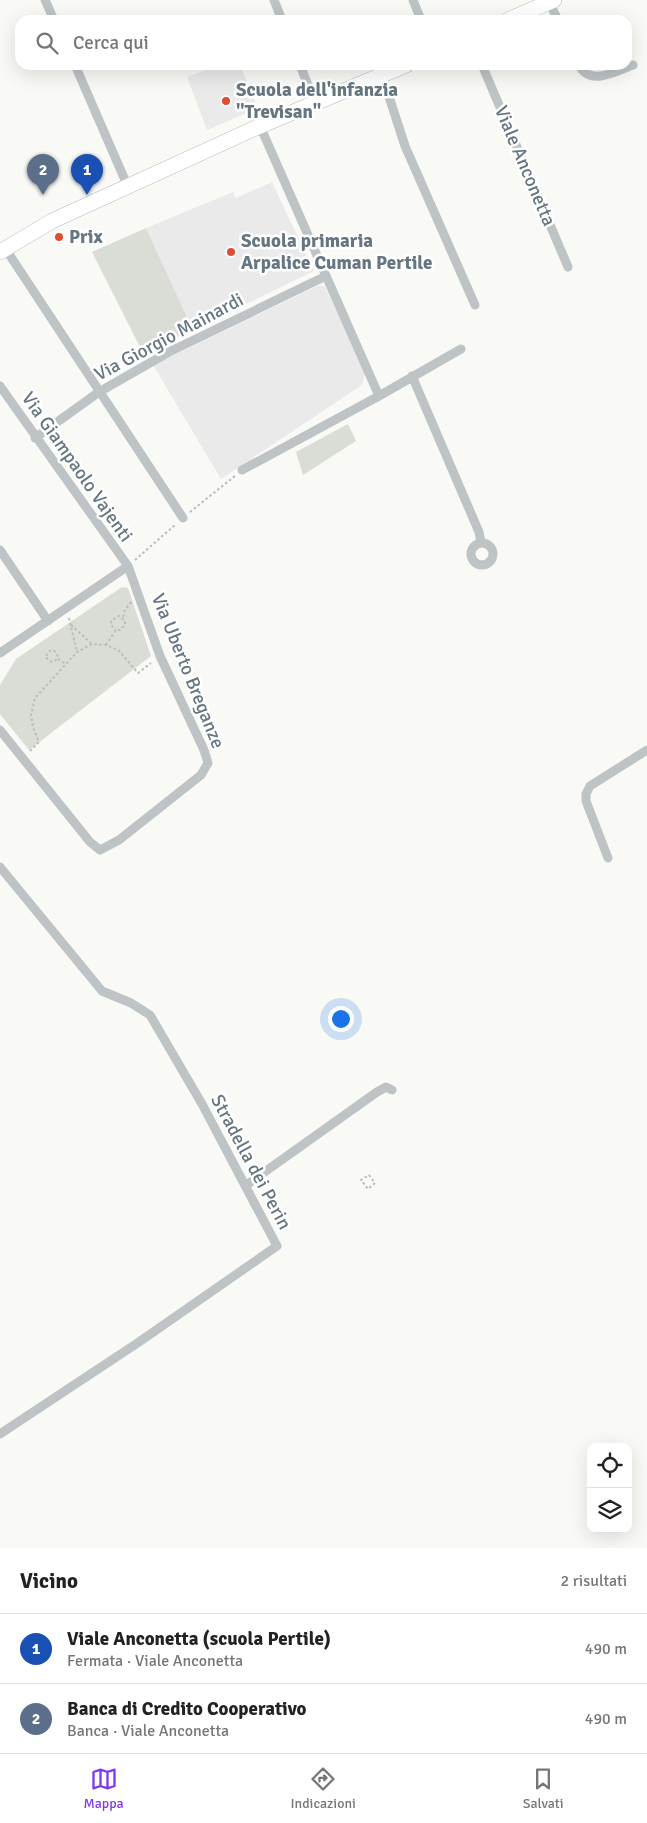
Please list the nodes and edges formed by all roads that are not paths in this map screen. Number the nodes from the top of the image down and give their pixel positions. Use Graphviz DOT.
graph roads {
  1 [pos="45,0"];
  2 [pos="274,0"];
  3 [pos="413,0"];
  4 [pos="551,1"];
  5 [pos="526,5"];
  6 [pos="52,15"];
  7 [pos="280,15"];
  8 [pos="419,15"];
  9 [pos="514,15"];
  10 [pos="556,15"];
  11 [pos="77,70"];
  12 [pos="302,70"];
  13 [pos="394,70"];
  14 [pos="484,70"];
  15 [pos="582,70"];
  16 [pos="619,70"];
  17 [pos="382,75"];
  18 [pos="315,103"];
  19 [pos="260,126"];
  20 [pos="128,186"];
  21 [pos="2,250"];
  22 [pos="568,267"];
  23 [pos="326,276"];
  24 [pos="475,305"];
  25 [pos="461,349"];
  26 [pos="412,376"];
  27 [pos="0,386"];
  28 [pos="99,392"];
  29 [pos="378,396"];
  30 [pos="35,438"];
  31 [pos="242,470"];
  32 [pos="183,518"];
  33 [pos="481,543"];
  34 [pos="0,550"];
  35 [pos="128,566"];
  36 [pos="48,621"];
  37 [pos="8,647"];
  38 [pos="0,653"];
  39 [pos="0,660"];
  40 [pos="0,730"];
  41 [pos="647,750"];
  42 [pos="608,858"];
  43 [pos="0,867"];
  44 [pos="392,1090"];
  45 [pos="245,1186"];
  46 [pos="0,1434"];
  1 -- 6 [label="street"];
  2 -- 7 [label="street"];
  3 -- 8 [label="street"];
  4 -- 5 [label="main road"];
  4 -- 10 [label="street"];
  5 -- 9 [label="main road"];
  11 -- 20 [label="street"];
  12 -- 18 [label="street"];
  13 -- 17 [label="main road"];
  14 -- 22 [label="street, Viale Anconetta"];
  15 -- 16 [label="street"];
  17 -- 18 [label="main road"];
  17 -- 24 [label="street"];
  18 -- 19 [label="main road"];
  19 -- 20 [label="main road"];
  19 -- 23 [label="street"];
  20 -- 21 [label="main road"];
  21 -- 28 [label="street"];
  23 -- 28 [label="street, Via Giorgio Mainardi"];
  23 -- 29 [label="street"];
  25 -- 26 [label="street"];
  26 -- 29 [label="street"];
  26 -- 33 [label="street"];
  27 -- 30 [label="street, Via Giampaolo Vajenti"];
  28 -- 30 [label="street, Via Giorgio Mainardi"];
  28 -- 32 [label="street"];
  29 -- 31 [label="street"];
  30 -- 35 [label="street, Via Giampaolo Vajenti"];
  34 -- 36 [label="street"];
  35 -- 36 [label="street"];
  35 -- 40 [label="street, Via Uberto Breganze"];
  36 -- 37 [label="street"];
  37 -- 38 [label="street"];
  37 -- 39 [label="street"];
  41 -- 42 [label="street"];
  43 -- 45 [label="street, Stradella dei Perin"];
  44 -- 45 [label="street"];
  45 -- 46 [label="street, Stradella dei Perin"];
}
